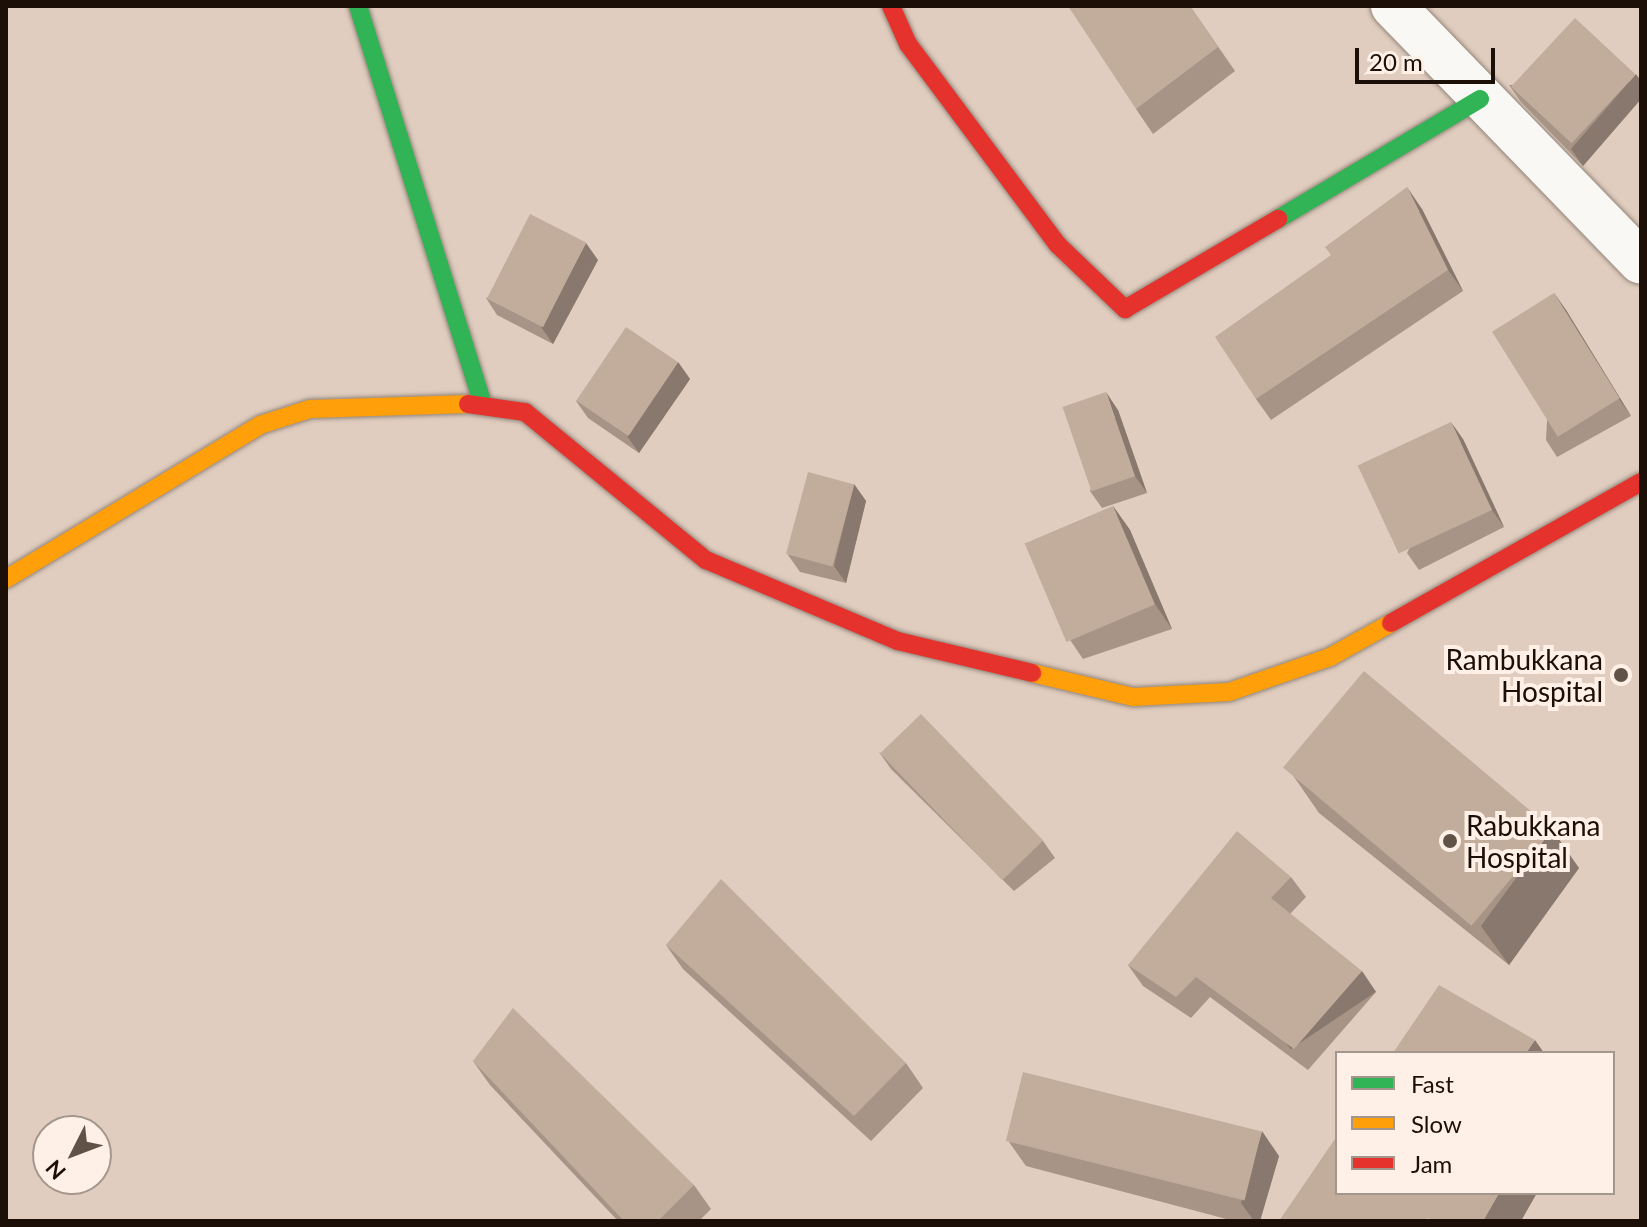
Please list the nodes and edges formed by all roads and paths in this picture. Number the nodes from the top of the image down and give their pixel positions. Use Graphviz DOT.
graph roads {
  1 [pos="358,6"];
  2 [pos="891,6"];
  3 [pos="1393,6"];
  4 [pos="1480,99"];
  5 [pos="1641,262"];
  6 [pos="483,404"];
  7 [pos="1641,482"];
  8 [pos="6,579"];
  1 -- 6 [label="street"];
  2 -- 4 [label="street"];
  3 -- 4 [label="street"];
  4 -- 5 [label="street"];
  6 -- 7 [label="street"];
  6 -- 8 [label="street"];
}
